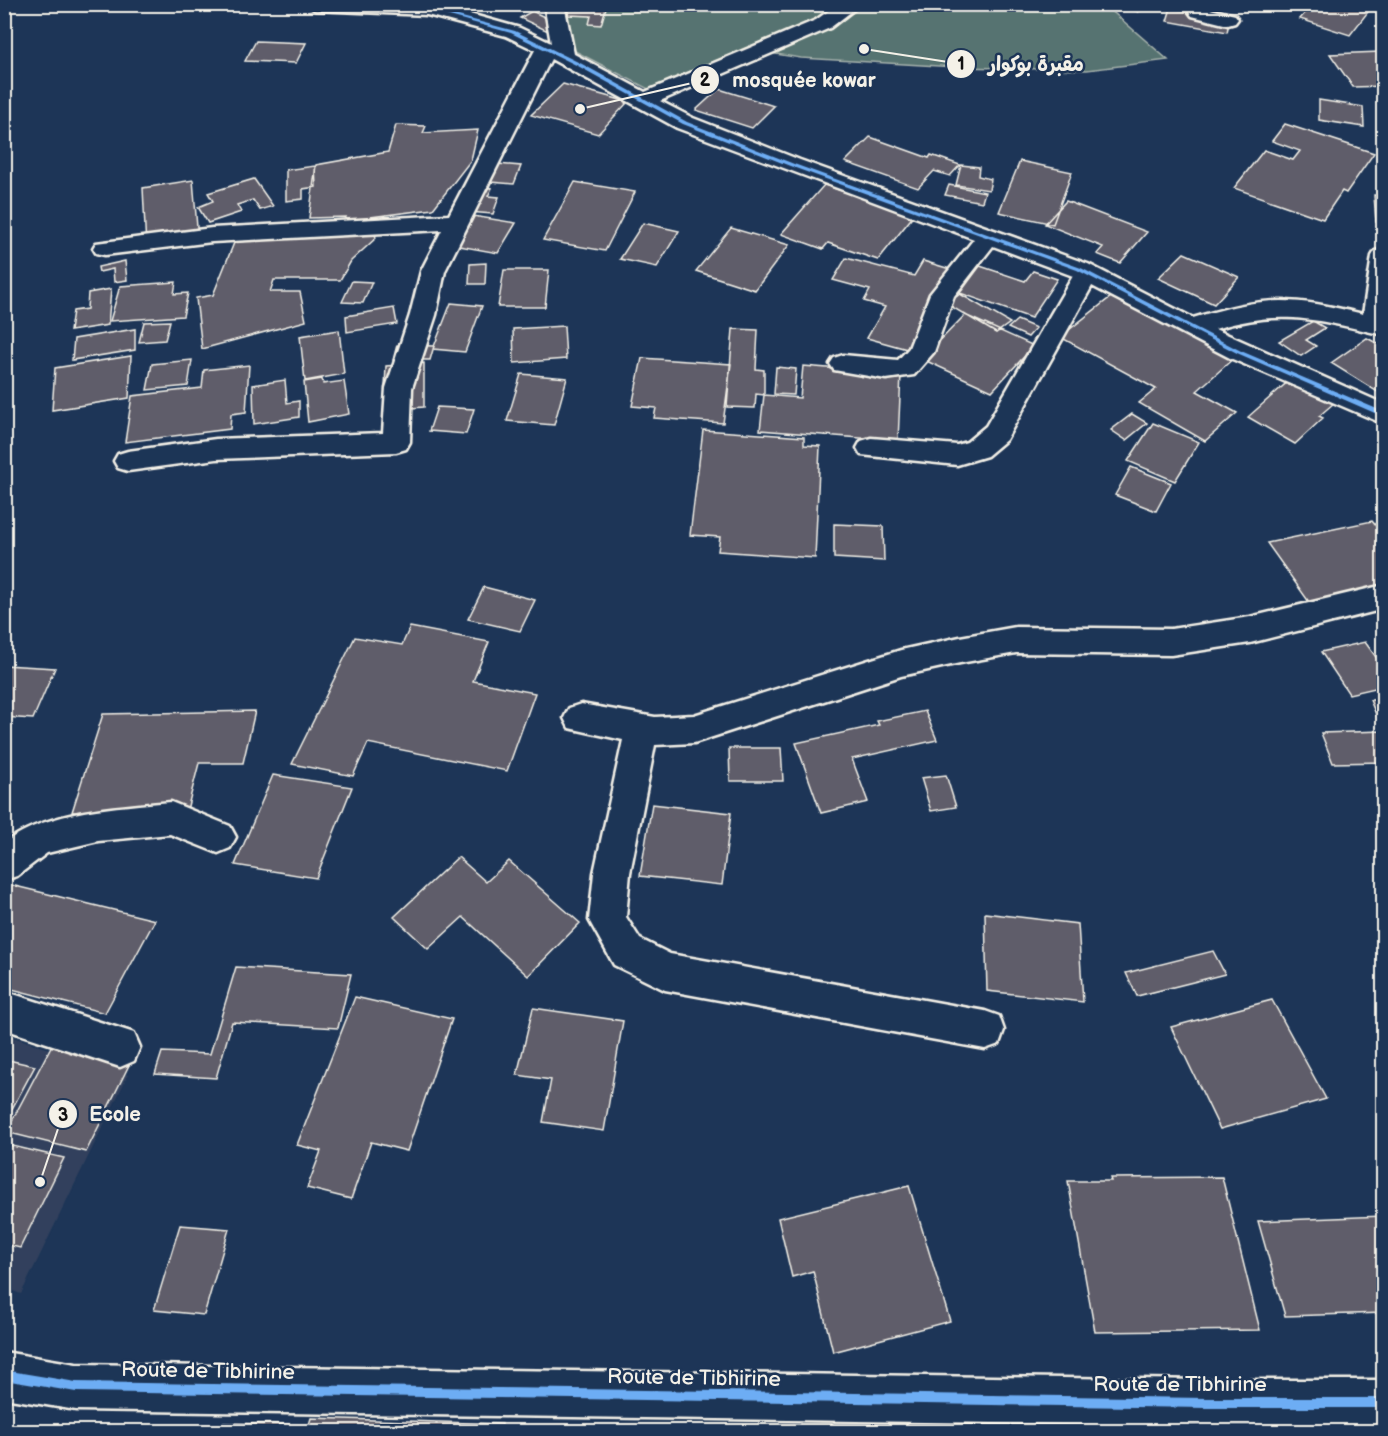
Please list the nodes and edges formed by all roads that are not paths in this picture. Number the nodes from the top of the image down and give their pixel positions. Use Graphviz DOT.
graph roads {
  1 [pos="315,4"];
  2 [pos="554,4"];
  3 [pos="852,4"];
  4 [pos="1202,4"];
  5 [pos="1228,19"];
  6 [pos="555,52"];
  7 [pos="644,100"];
  8 [pos="459,222"];
  9 [pos="990,236"];
  10 [pos="105,248"];
  11 [pos="1383,256"];
  12 [pos="1087,273"];
  13 [pos="1379,326"];
  14 [pos="1191,327"];
  15 [pos="843,364"];
  16 [pos="1383,415"];
  17 [pos="871,448"];
  18 [pos="128,461"];
  19 [pos="1383,597"];
  20 [pos="581,718"];
  21 [pos="642,729"];
  22 [pos="218,837"];
  23 [pos="4,864"];
  24 [pos="4,1010"];
  25 [pos="985,1030"];
  26 [pos="120,1047"];
  27 [pos="4,1375"];
  28 [pos="1383,1402"];
  1 -- 6 [label="street"];
  2 -- 6 [label="street"];
  3 -- 7 [label="street"];
  4 -- 5 [label="street"];
  6 -- 7 [label="street"];
  6 -- 8 [label="street"];
  7 -- 9 [label="street"];
  8 -- 10 [label="street"];
  8 -- 18 [label="street"];
  9 -- 12 [label="street"];
  9 -- 15 [label="street"];
  11 -- 13 [label="street"];
  12 -- 14 [label="street"];
  12 -- 17 [label="street"];
  13 -- 14 [label="street"];
  14 -- 16 [label="street"];
  19 -- 21 [label="street"];
  20 -- 21 [label="street"];
  21 -- 25 [label="street"];
  22 -- 23 [label="street"];
  24 -- 26 [label="street"];
  27 -- 28 [label="street, Route de Tibhirine"];
}
